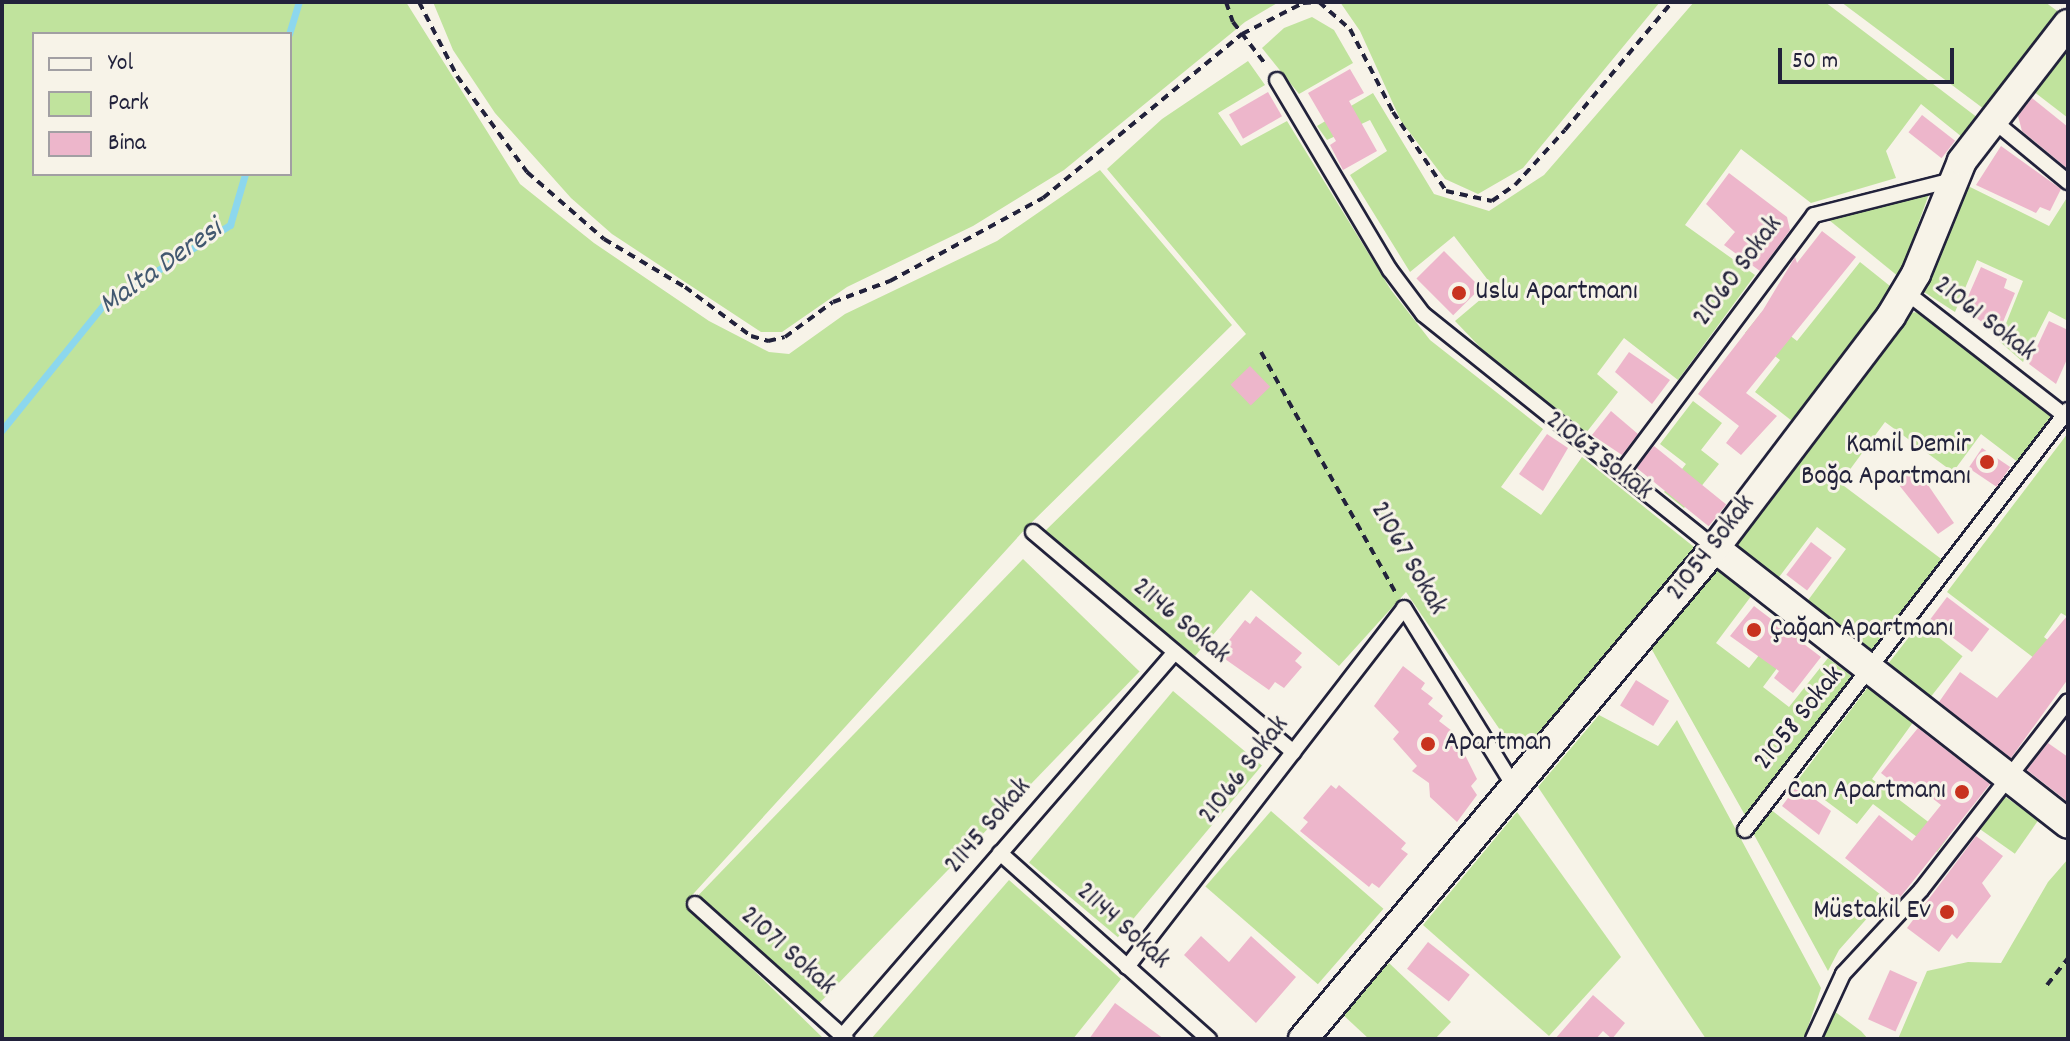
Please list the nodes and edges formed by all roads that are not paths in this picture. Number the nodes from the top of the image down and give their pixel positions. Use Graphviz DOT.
graph roads {
  1 [pos="2068,24"];
  2 [pos="1277,80"];
  3 [pos="1994,121"];
  4 [pos="1952,180"];
  5 [pos="2068,182"];
  6 [pos="1906,292"];
  7 [pos="2067,415"];
  8 [pos="1621,473"];
  9 [pos="1033,532"];
  10 [pos="1715,548"];
  11 [pos="1404,608"];
  12 [pos="1175,652"];
  13 [pos="1872,671"];
  14 [pos="2068,701"];
  15 [pos="1293,752"];
  16 [pos="2009,778"];
  17 [pos="1515,788"];
  18 [pos="2068,824"];
  19 [pos="1745,830"];
  20 [pos="1000,853"];
  21 [pos="695,904"];
  22 [pos="1127,967"];
  23 [pos="844,1037"];
  24 [pos="1209,1039"];
  25 [pos="1303,1039"];
  26 [pos="1813,1039"];
  1 -- 3 [label="street, 21054 Sokak"];
  2 -- 8 [label="lane, 21063 Sokak"];
  3 -- 4 [label="street, 21054 Sokak"];
  3 -- 5 [label="lane"];
  4 -- 6 [label="street, 21054 Sokak"];
  4 -- 8 [label="lane, 21060 Sokak"];
  6 -- 7 [label="lane, 21061 Sokak"];
  6 -- 10 [label="street, 21054 Sokak"];
  7 -- 13 [label="lane, 21058 Sokak"];
  8 -- 10 [label="lane, 21063 Sokak"];
  9 -- 12 [label="lane, 21146 Sokak"];
  10 -- 13 [label="street, 21063 Sokak"];
  10 -- 17 [label="street, 21054 Sokak"];
  11 -- 15 [label="lane, 21066 Sokak"];
  11 -- 17 [label="lane, 21067 Sokak"];
  12 -- 15 [label="lane, 21146 Sokak"];
  12 -- 20 [label="lane, 21145 Sokak"];
  13 -- 16 [label="street, 21063 Sokak"];
  13 -- 19 [label="lane, 21058 Sokak"];
  14 -- 16 [label="lane"];
  15 -- 22 [label="lane, 21066 Sokak"];
  16 -- 18 [label="street, 21063 Sokak"];
  16 -- 26 [label="lane"];
  17 -- 25 [label="street, 21054 Sokak"];
  20 -- 22 [label="lane, 21144 Sokak"];
  20 -- 23 [label="lane, 21145 Sokak"];
  21 -- 23 [label="lane, 21071 Sokak"];
  22 -- 24 [label="lane, 21144 Sokak"];
}
